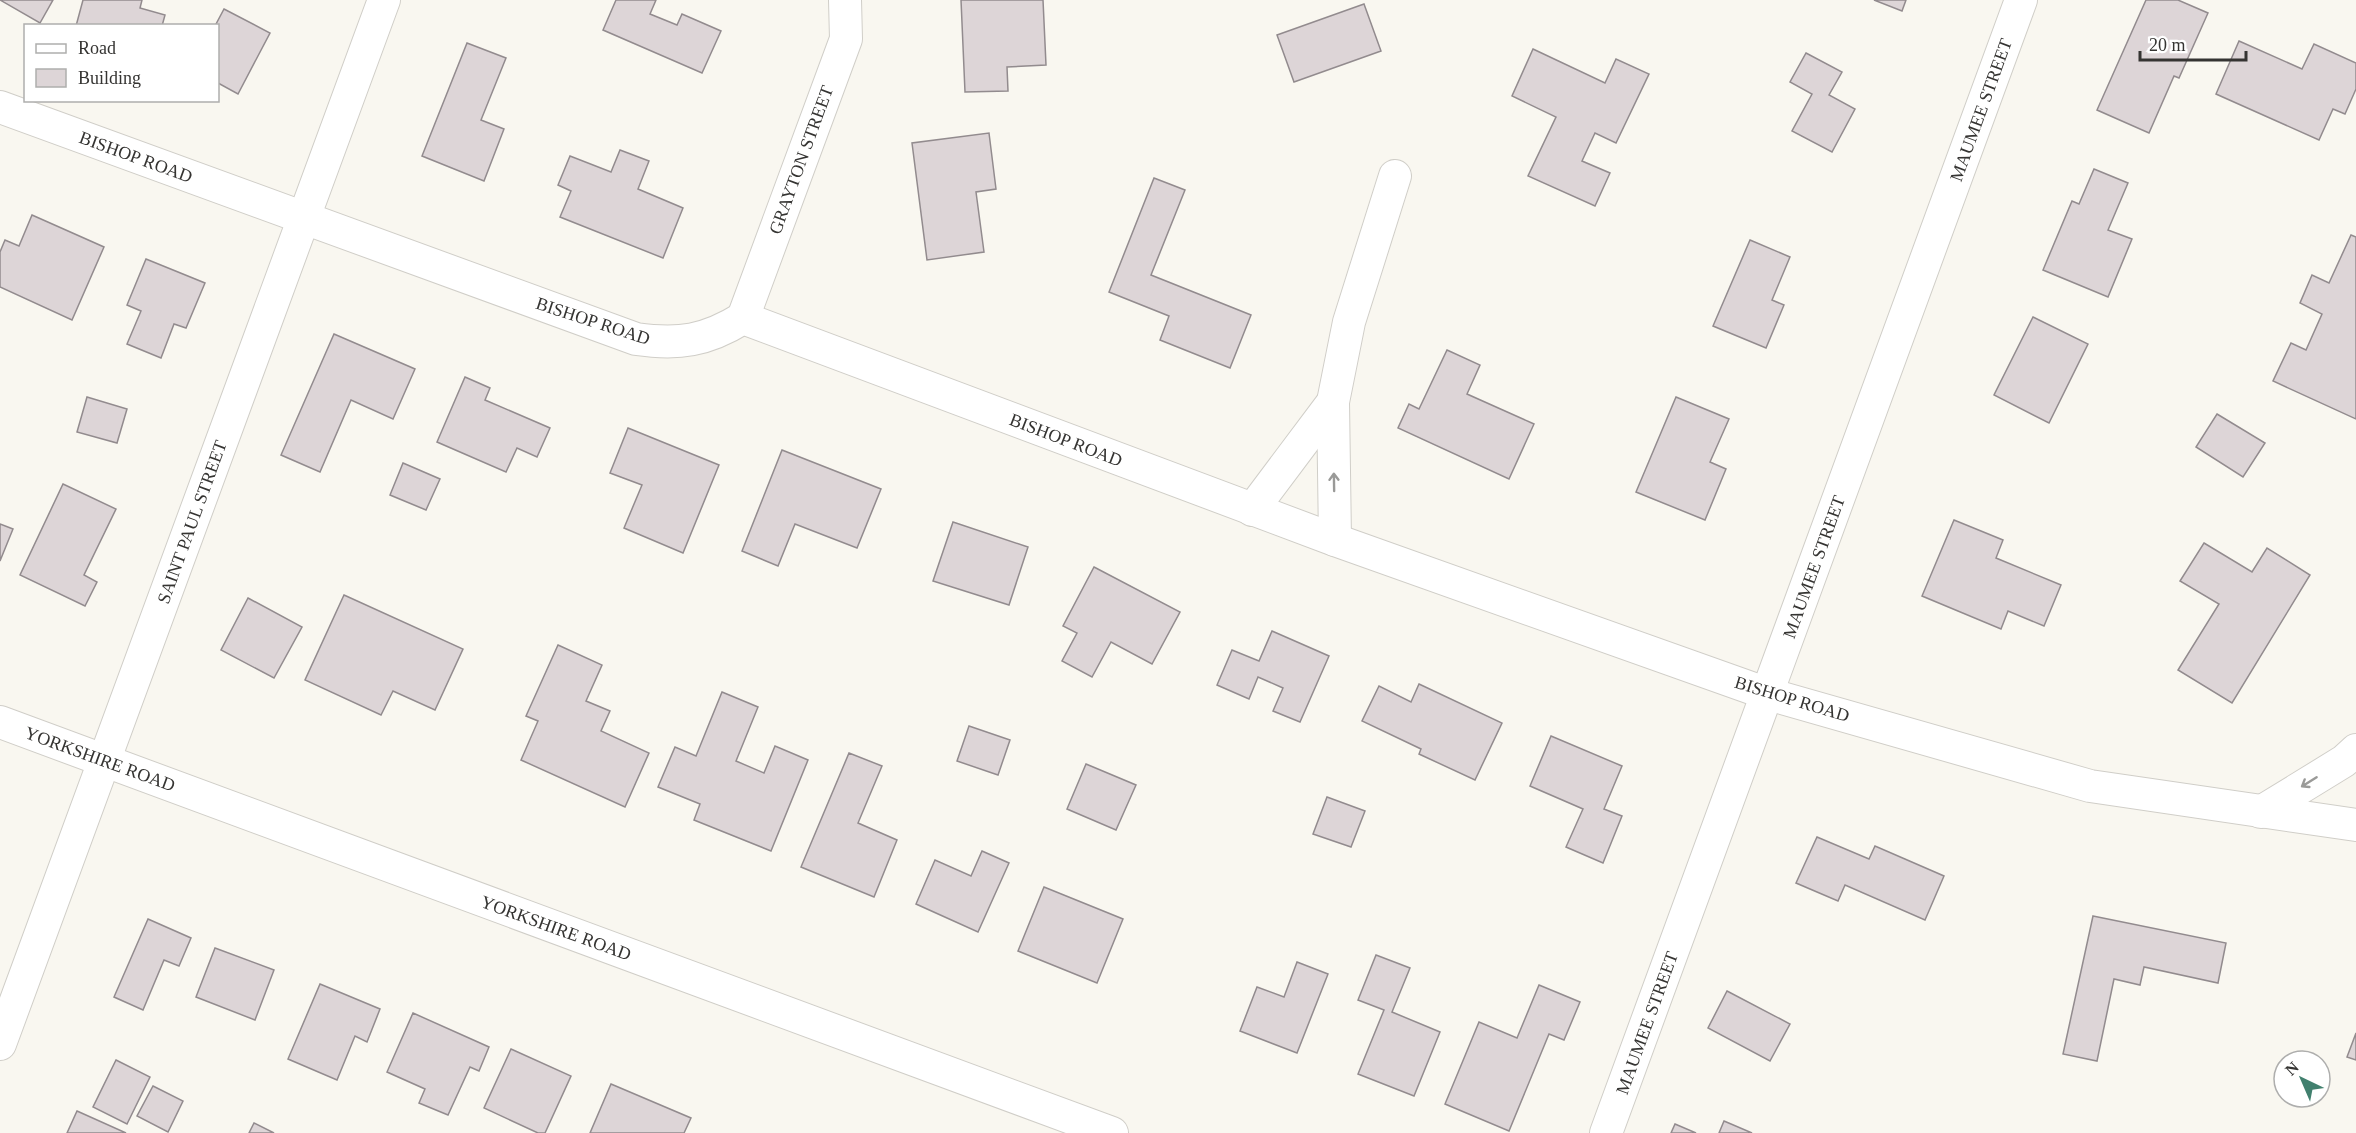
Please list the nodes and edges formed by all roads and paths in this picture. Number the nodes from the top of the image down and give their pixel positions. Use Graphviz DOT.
graph roads {
  1 [pos="384,0"];
  2 [pos="845,0"];
  3 [pos="2021,0"];
  4 [pos="0,107"];
  5 [pos="1395,176"];
  6 [pos="304,219"];
  7 [pos="743,318"];
  8 [pos="1333,402"];
  9 [pos="1252,510"];
  10 [pos="1335,540"];
  11 [pos="1768,694"];
  12 [pos="0,722"];
  13 [pos="2356,750"];
  14 [pos="104,761"];
  15 [pos="2261,812"];
  16 [pos="2356,825"];
  17 [pos="0,1044"];
  18 [pos="1112,1133"];
  19 [pos="1606,1133"];
  1 -- 6 [label="street, SAINT PAUL STREET"];
  2 -- 7 [label="street, GRAYTON STREET"];
  3 -- 11 [label="street, MAUMEE STREET"];
  4 -- 6 [label="street, BISHOP ROAD"];
  5 -- 8 [label="street"];
  6 -- 7 [label="street, BISHOP ROAD"];
  6 -- 14 [label="street, SAINT PAUL STREET"];
  7 -- 9 [label="street, BISHOP ROAD"];
  8 -- 9 [label="street"];
  10 -- 8 [label="street, one-way"];
  9 -- 10 [label="street, BISHOP ROAD"];
  10 -- 11 [label="street, BISHOP ROAD"];
  11 -- 15 [label="street, BISHOP ROAD"];
  11 -- 19 [label="street, MAUMEE STREET"];
  12 -- 14 [label="street, YORKSHIRE ROAD"];
  13 -- 15 [label="street, one-way"];
  14 -- 17 [label="street, SAINT PAUL STREET"];
  14 -- 18 [label="street, YORKSHIRE ROAD"];
  15 -- 16 [label="street, BISHOP ROAD"];
}
